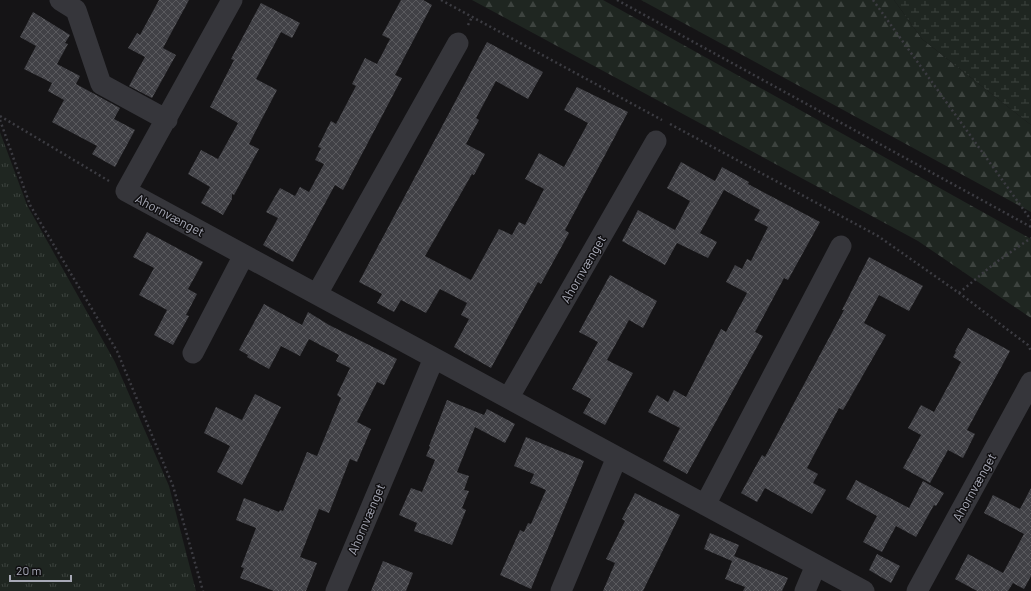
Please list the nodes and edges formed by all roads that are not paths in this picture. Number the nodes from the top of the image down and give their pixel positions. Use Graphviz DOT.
graph roads {
  1 [pos="60,0"];
  2 [pos="232,0"];
  3 [pos="458,43"];
  4 [pos="167,120"];
  5 [pos="656,141"];
  6 [pos="841,246"];
  7 [pos="244,255"];
  8 [pos="317,294"];
  9 [pos="193,353"];
  10 [pos="434,358"];
  11 [pos="1031,382"];
  12 [pos="509,398"];
  13 [pos="617,457"];
  14 [pos="705,505"];
  15 [pos="816,565"];
  16 [pos="336,591"];
  17 [pos="561,591"];
  18 [pos="805,591"];
  19 [pos="864,591"];
  20 [pos="916,591"];
  1 -- 4 [label="street"];
  2 -- 4 [label="street, Ahornvænget"];
  3 -- 8 [label="street"];
  4 -- 7 [label="street, Ahornvænget"];
  5 -- 12 [label="street, Ahornvænget"];
  6 -- 14 [label="street"];
  7 -- 8 [label="street, Ahornvænget"];
  7 -- 9 [label="street"];
  8 -- 10 [label="street, Ahornvænget"];
  10 -- 12 [label="street, Ahornvænget"];
  10 -- 16 [label="street, Ahornvænget"];
  11 -- 20 [label="street, Ahornvænget"];
  12 -- 13 [label="street, Ahornvænget"];
  13 -- 14 [label="street, Ahornvænget"];
  13 -- 17 [label="street"];
  14 -- 15 [label="street, Ahornvænget"];
  15 -- 18 [label="street"];
  15 -- 19 [label="street, Ahornvænget"];
}
